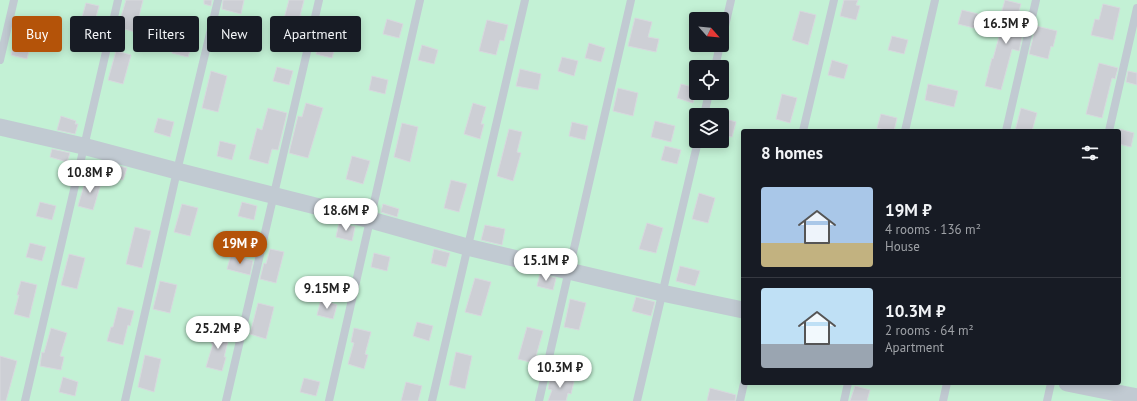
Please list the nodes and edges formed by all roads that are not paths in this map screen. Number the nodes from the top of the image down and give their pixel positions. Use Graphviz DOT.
graph roads {
  1 [pos="14,0"];
  2 [pos="118,0"];
  3 [pos="218,0"];
  4 [pos="319,0"];
  5 [pos="420,0"];
  6 [pos="525,0"];
  7 [pos="631,0"];
  8 [pos="731,0"];
  9 [pos="834,0"];
  10 [pos="935,0"];
  11 [pos="1036,0"];
  12 [pos="1137,8"];
  13 [pos="728,12"];
  14 [pos="0,60"];
  15 [pos="0,127"];
  16 [pos="803,129"];
  17 [pos="906,129"];
  18 [pos="1006,129"];
  19 [pos="1109,129"];
  20 [pos="83,146"];
  21 [pos="696,148"];
  22 [pos="177,171"];
  23 [pos="274,196"];
  24 [pos="371,220"];
  25 [pos="467,247"];
  26 [pos="569,271"];
  27 [pos="662,293"];
  28 [pos="741,310"];
  29 [pos="744,385"];
  30 [pos="848,385"];
  31 [pos="947,385"];
  32 [pos="1051,385"];
  33 [pos="1077,385"];
  34 [pos="1137,397"];
  35 [pos="25,401"];
  36 [pos="125,401"];
  37 [pos="226,401"];
  38 [pos="329,401"];
  39 [pos="432,401"];
  40 [pos="539,401"];
  41 [pos="637,401"];
  42 [pos="740,401"];
  43 [pos="844,401"];
  44 [pos="943,401"];
  45 [pos="1047,401"];
  1 -- 14 [label="lane"];
  2 -- 20 [label="lane"];
  3 -- 22 [label="lane"];
  4 -- 23 [label="lane"];
  5 -- 24 [label="lane"];
  6 -- 25 [label="lane"];
  7 -- 26 [label="lane"];
  8 -- 13 [label="lane"];
  9 -- 16 [label="lane"];
  10 -- 17 [label="lane"];
  11 -- 18 [label="lane"];
  12 -- 19 [label="lane"];
  15 -- 20 [label="street"];
  20 -- 22 [label="street"];
  20 -- 35 [label="lane"];
  21 -- 27 [label="lane"];
  22 -- 23 [label="street"];
  22 -- 36 [label="lane"];
  23 -- 24 [label="street"];
  23 -- 37 [label="lane"];
  24 -- 25 [label="street"];
  24 -- 38 [label="lane"];
  25 -- 26 [label="street"];
  25 -- 39 [label="lane"];
  26 -- 27 [label="street"];
  26 -- 40 [label="lane"];
  27 -- 28 [label="street"];
  27 -- 41 [label="lane"];
  29 -- 42 [label="lane"];
  30 -- 43 [label="lane"];
  31 -- 44 [label="lane"];
  32 -- 45 [label="lane"];
  33 -- 34 [label="street"];
}
